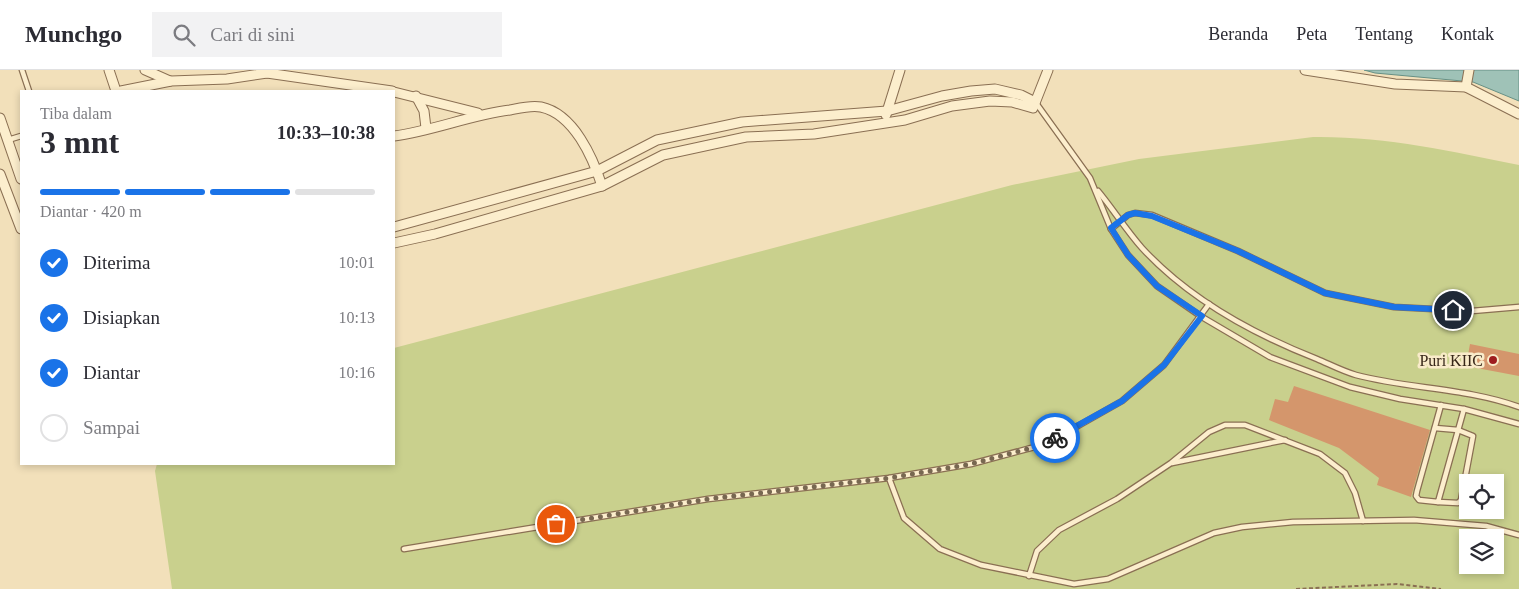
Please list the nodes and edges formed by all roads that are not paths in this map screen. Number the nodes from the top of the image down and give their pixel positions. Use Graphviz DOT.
graph roads {
  1 [pos="22,70"];
  2 [pos="109,70"];
  3 [pos="145,70"];
  4 [pos="900,70"];
  5 [pos="1048,70"];
  6 [pos="1305,70"];
  7 [pos="267,71"];
  8 [pos="1468,74"];
  9 [pos="171,81"];
  10 [pos="1466,87"];
  11 [pos="29,90"];
  12 [pos="116,90"];
  13 [pos="126,90"];
  14 [pos="387,90"];
  15 [pos="395,91"];
  16 [pos="416,96"];
  17 [pos="1036,106"];
  18 [pos="887,111"];
  19 [pos="480,114"];
  20 [pos="1519,114"];
  21 [pos="0,118"];
  22 [pos="884,123"];
  23 [pos="426,128"];
  24 [pos="20,136"];
  25 [pos="395,136"];
  26 [pos="4,142"];
  27 [pos="597,171"];
  28 [pos="0,174"];
  29 [pos="20,177"];
  30 [pos="602,186"];
  31 [pos="1096,188"];
  32 [pos="1122,220"];
  33 [pos="20,225"];
  34 [pos="395,227"];
  35 [pos="1111,228"];
  36 [pos="395,243"];
  37 [pos="1209,304"];
  38 [pos="1519,307"];
  39 [pos="1202,316"];
  40 [pos="1441,406"];
  41 [pos="1519,407"];
  42 [pos="1464,409"];
  43 [pos="1519,424"];
  44 [pos="1435,428"];
  45 [pos="1458,430"];
  46 [pos="1285,440"];
  47 [pos="1171,463"];
  48 [pos="889,478"];
  49 [pos="1438,502"];
  50 [pos="1363,521"];
  51 [pos="1519,535"];
  52 [pos="404,549"];
  53 [pos="1029,576"];
  1 -- 11 [label="lane"];
  2 -- 12 [label="street"];
  3 -- 9 [label="street"];
  4 -- 18 [label="street"];
  5 -- 17 [label="street"];
  6 -- 10 [label="street"];
  7 -- 9 [label="street"];
  7 -- 14 [label="street"];
  8 -- 10 [label="street"];
  9 -- 13 [label="street"];
  10 -- 20 [label="street"];
  15 -- 16 [label="street"];
  16 -- 19 [label="street"];
  16 -- 23 [label="street"];
  17 -- 18 [label="street"];
  17 -- 22 [label="street"];
  17 -- 31 [label="lane"];
  18 -- 22 [label="street"];
  18 -- 27 [label="street"];
  19 -- 23 [label="street"];
  19 -- 27 [label="street"];
  21 -- 26 [label="street"];
  22 -- 30 [label="street"];
  23 -- 25 [label="street"];
  24 -- 26 [label="lane"];
  26 -- 29 [label="street"];
  27 -- 30 [label="street"];
  27 -- 34 [label="street"];
  28 -- 33 [label="street"];
  30 -- 36 [label="street"];
  31 -- 32 [label="lane"];
  31 -- 35 [label="lane"];
  32 -- 35 [label="lane"];
  32 -- 37 [label="lane"];
  32 -- 38 [label="lane"];
  35 -- 39 [label="lane"];
  37 -- 39 [label="lane"];
  37 -- 41 [label="lane"];
  39 -- 40 [label="lane"];
  39 -- 48 [label="lane"];
  40 -- 42 [label="lane"];
  40 -- 44 [label="lane"];
  42 -- 43 [label="lane"];
  42 -- 45 [label="lane"];
  44 -- 45 [label="lane"];
  44 -- 49 [label="lane"];
  45 -- 49 [label="lane"];
  45 -- 49 [label="lane"];
  46 -- 47 [label="lane"];
  46 -- 47 [label="lane"];
  46 -- 50 [label="lane"];
  47 -- 53 [label="lane"];
  48 -- 52 [label="lane"];
  48 -- 53 [label="lane"];
  50 -- 51 [label="lane"];
  50 -- 53 [label="lane"];
}
